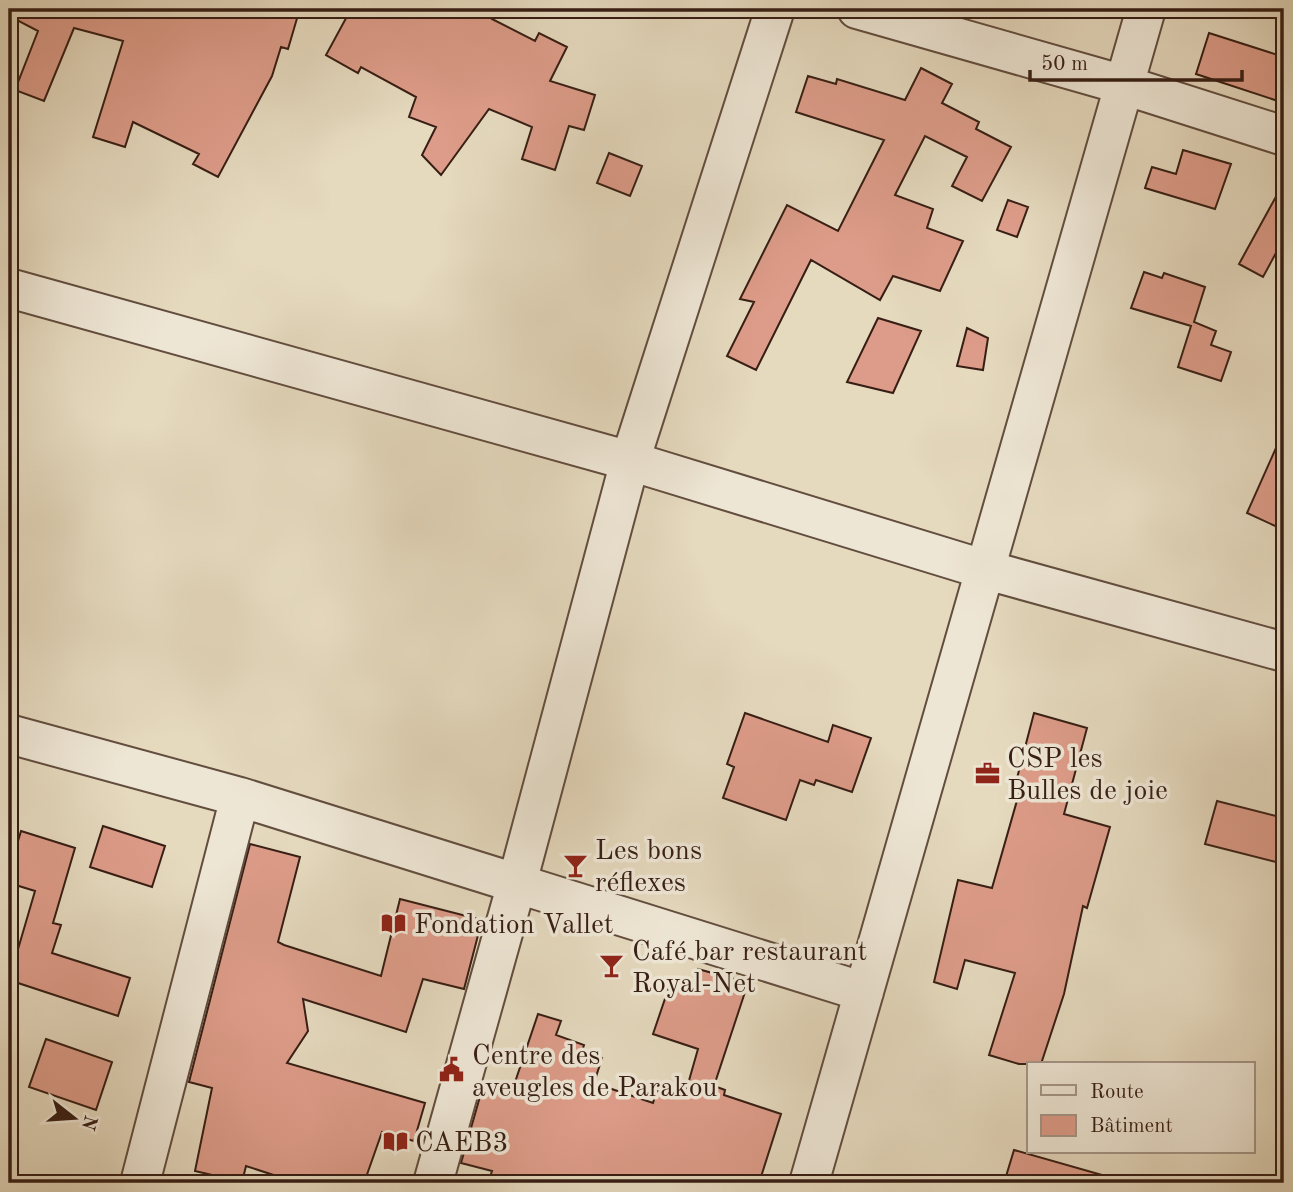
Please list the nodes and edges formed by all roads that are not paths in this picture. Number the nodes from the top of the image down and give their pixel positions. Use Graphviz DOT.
graph roads {
  1 [pos="775,9"];
  2 [pos="857,9"];
  3 [pos="1146,9"];
  4 [pos="1124,85"];
  5 [pos="1284,136"];
  6 [pos="9,288"];
  7 [pos="630,461"];
  8 [pos="983,569"];
  9 [pos="1284,652"];
  10 [pos="9,734"];
  11 [pos="240,797"];
  12 [pos="517,883"];
  13 [pos="863,992"];
  14 [pos="140,1183"];
  15 [pos="433,1183"];
  16 [pos="808,1183"];
  1 -- 7 [label="street"];
  2 -- 4 [label="street"];
  3 -- 4 [label="street"];
  4 -- 5 [label="street"];
  4 -- 8 [label="street"];
  6 -- 7 [label="street"];
  7 -- 8 [label="street"];
  7 -- 12 [label="street"];
  8 -- 9 [label="street"];
  8 -- 13 [label="street"];
  10 -- 11 [label="street"];
  11 -- 12 [label="street"];
  11 -- 14 [label="street"];
  12 -- 13 [label="street"];
  12 -- 15 [label="street"];
  13 -- 16 [label="street"];
}
